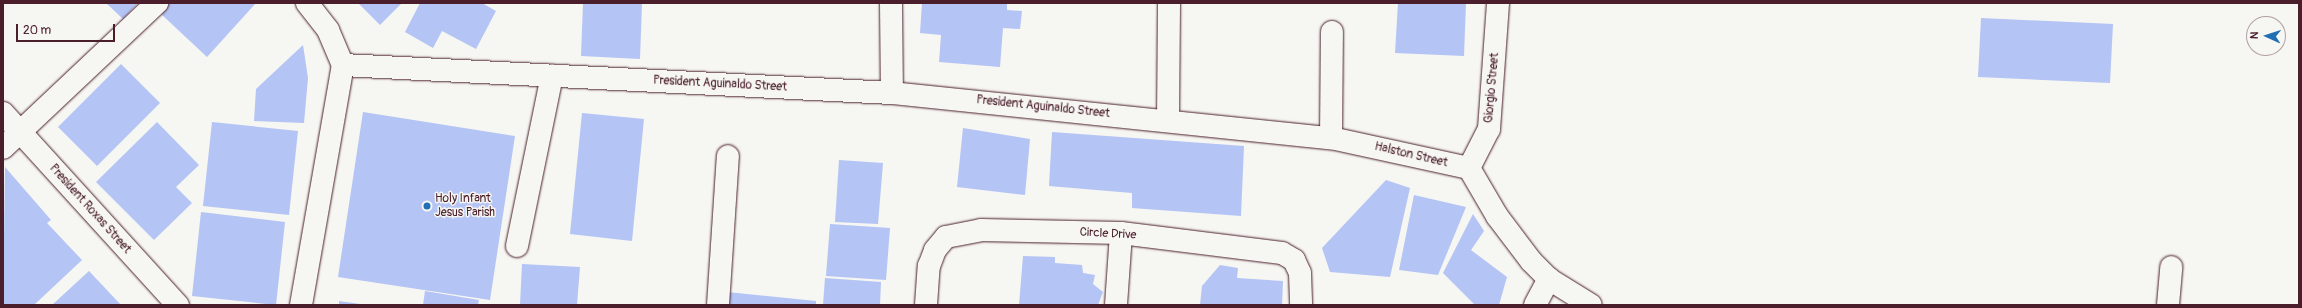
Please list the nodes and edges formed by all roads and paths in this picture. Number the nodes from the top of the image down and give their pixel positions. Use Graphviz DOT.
graph roads {
  1 [pos="157,3"];
  2 [pos="307,3"];
  3 [pos="891,3"];
  4 [pos="1169,3"];
  5 [pos="1498,3"];
  6 [pos="1332,32"];
  7 [pos="343,65"];
  8 [pos="552,76"];
  9 [pos="892,93"];
  10 [pos="3,113"];
  11 [pos="1168,119"];
  12 [pos="20,132"];
  13 [pos="1331,138"];
  14 [pos="3,148"];
  15 [pos="728,156"];
  16 [pos="1470,168"];
  17 [pos="1121,233"];
  18 [pos="517,246"];
  19 [pos="2172,267"];
  20 [pos="1549,279"];
  21 [pos="178,305"];
  22 [pos="301,305"];
  23 [pos="718,305"];
  24 [pos="926,305"];
  25 [pos="1116,305"];
  26 [pos="1301,305"];
  27 [pos="1536,305"];
  28 [pos="1591,305"];
  29 [pos="2168,305"];
  1 -- 12 [label="street"];
  2 -- 7 [label="street"];
  3 -- 9 [label="street"];
  4 -- 11 [label="street"];
  5 -- 16 [label="street, Giorgio Street"];
  6 -- 13 [label="street"];
  7 -- 8 [label="street, President Aguinaldo Street"];
  7 -- 22 [label="street"];
  8 -- 9 [label="street, President Aguinaldo Street"];
  8 -- 18 [label="street"];
  9 -- 11 [label="street, President Aguinaldo Street"];
  10 -- 12 [label="street, President Roxas Street"];
  11 -- 13 [label="street, Halston Street"];
  12 -- 14 [label="street"];
  12 -- 21 [label="street, President Roxas Street"];
  13 -- 16 [label="street, Halston Street"];
  15 -- 23 [label="street"];
  16 -- 20 [label="street"];
  17 -- 24 [label="street, Circle Drive"];
  17 -- 25 [label="street"];
  17 -- 26 [label="street, Circle Drive"];
  19 -- 29 [label="street"];
  20 -- 27 [label="street"];
  20 -- 28 [label="street"];
}
